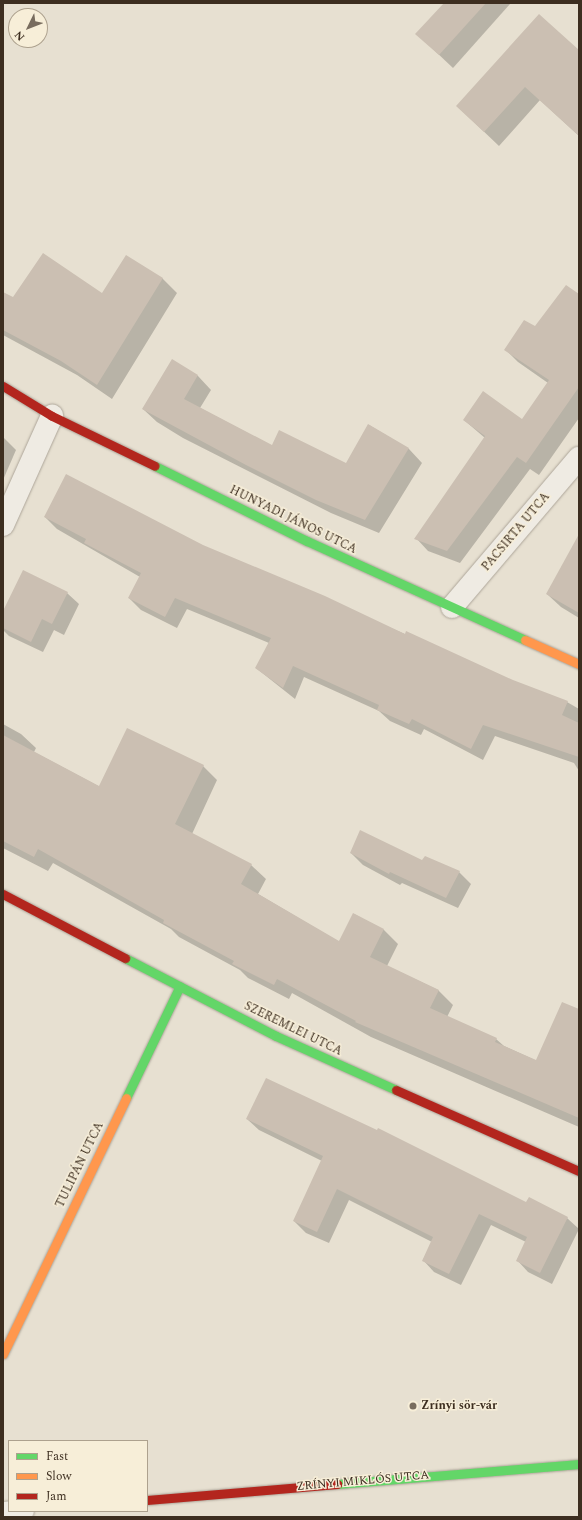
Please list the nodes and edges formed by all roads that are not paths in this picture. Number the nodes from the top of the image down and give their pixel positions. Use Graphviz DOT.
graph roads {
  1 [pos="3,386"];
  2 [pos="52,416"];
  3 [pos="579,458"];
  4 [pos="3,526"];
  5 [pos="452,607"];
  6 [pos="579,664"];
  7 [pos="3,894"];
  8 [pos="180,986"];
  9 [pos="579,1171"];
  10 [pos="3,1354"];
  11 [pos="579,1464"];
  12 [pos="148,1500"];
  13 [pos="13,1512"];
  14 [pos="3,1513"];
  1 -- 2 [label="street, HUNYADI JÁNOS UTCA"];
  2 -- 4 [label="street"];
  2 -- 5 [label="street, HUNYADI JÁNOS UTCA"];
  3 -- 5 [label="street, PACSIRTA UTCA"];
  5 -- 6 [label="street, HUNYADI JÁNOS UTCA"];
  7 -- 8 [label="street, SZEREMLEI UTCA"];
  8 -- 9 [label="street, SZEREMLEI UTCA"];
  8 -- 10 [label="street, TULIPÁN UTCA"];
  11 -- 12 [label="street, ZRÍNYI MIKLÓS UTCA"];
  13 -- 14 [label="street"];
}
